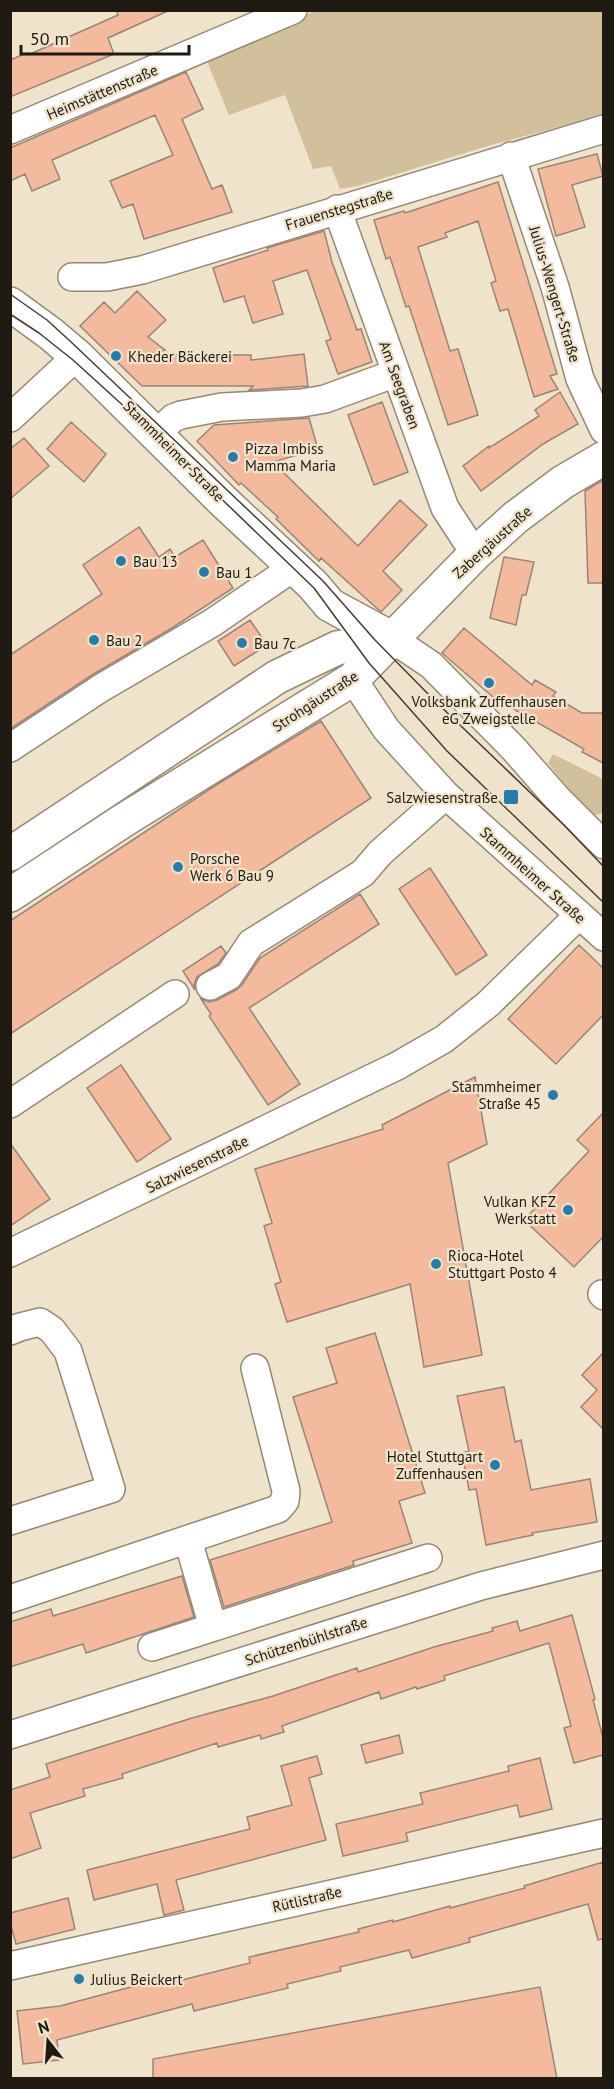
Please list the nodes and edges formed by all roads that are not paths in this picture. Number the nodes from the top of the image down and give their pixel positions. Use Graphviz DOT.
graph roads {
  1 [pos="293,10"];
  2 [pos="603,129"];
  3 [pos="10,130"];
  4 [pos="511,156"];
  5 [pos="337,209"];
  6 [pos="72,277"];
  7 [pos="10,304"];
  8 [pos="77,356"];
  9 [pos="396,373"];
  10 [pos="10,418"];
  11 [pos="603,430"];
  12 [pos="156,434"];
  13 [pos="603,458"];
  14 [pos="475,554"];
  15 [pos="294,567"];
  16 [pos="330,605"];
  17 [pos="391,638"];
  18 [pos="337,648"];
  19 [pos="354,679"];
  20 [pos="10,748"];
  21 [pos="446,795"];
  22 [pos="603,845"];
  23 [pos="10,854"];
  24 [pos="10,896"];
  25 [pos="578,916"];
  26 [pos="603,937"];
  27 [pos="210,986"];
  28 [pos="175,994"];
  29 [pos="10,1104"];
  30 [pos="10,1253"];
  31 [pos="10,1331"];
  32 [pos="255,1368"];
  33 [pos="10,1521"];
  34 [pos="188,1540"];
  35 [pos="428,1558"];
  36 [pos="602,1560"];
  37 [pos="10,1599"];
  38 [pos="213,1627"];
  39 [pos="152,1647"];
  40 [pos="10,1735"];
  41 [pos="603,1833"];
  42 [pos="10,1966"];
  1 -- 3 [label="street, Heimstättenstraße"];
  2 -- 4 [label="street, Frauenstegstraße"];
  4 -- 5 [label="street, Frauenstegstraße"];
  4 -- 11 [label="street, Julius-Wengert-Straße"];
  5 -- 6 [label="street, Frauenstegstraße"];
  5 -- 9 [label="street, Am Seegraben"];
  7 -- 8 [label="main road, Stammheimer Straße"];
  8 -- 10 [label="street"];
  8 -- 12 [label="main road, Stammheimer Straße"];
  9 -- 12 [label="street"];
  9 -- 14 [label="street, Am Seegraben"];
  12 -- 15 [label="main road, Stammheimer Straße"];
  13 -- 14 [label="main road, Zabergäustraße"];
  14 -- 17 [label="main road, Zabergäustraße"];
  15 -- 16 [label="main road, Stammheimer Straße"];
  15 -- 20 [label="street"];
  16 -- 17 [label="main road, Stammheimer Straße"];
  16 -- 18 [label="main road, Stammheimer Straße"];
  17 -- 18 [label="main road, Strohgäustraße"];
  17 -- 19 [label="main road, Strohgäustraße"];
  17 -- 22 [label="street, Stammheimer Straße"];
  18 -- 19 [label="main road, Stammheimer Straße"];
  18 -- 23 [label="main road, Strohgäustraße"];
  19 -- 21 [label="street, Stammheimer Straße"];
  19 -- 24 [label="main road, Strohgäustraße"];
  21 -- 25 [label="street, Stammheimer Straße"];
  21 -- 27 [label="street"];
  25 -- 26 [label="street, Stammheimer Straße"];
  25 -- 30 [label="street, Salzwiesenstraße"];
  28 -- 29 [label="street"];
  31 -- 33 [label="street"];
  32 -- 34 [label="street"];
  34 -- 37 [label="street"];
  34 -- 38 [label="street"];
  35 -- 38 [label="street"];
  36 -- 40 [label="street, Schützenbühlstraße"];
  38 -- 39 [label="street"];
  41 -- 42 [label="street, Rütlistraße"];
}
